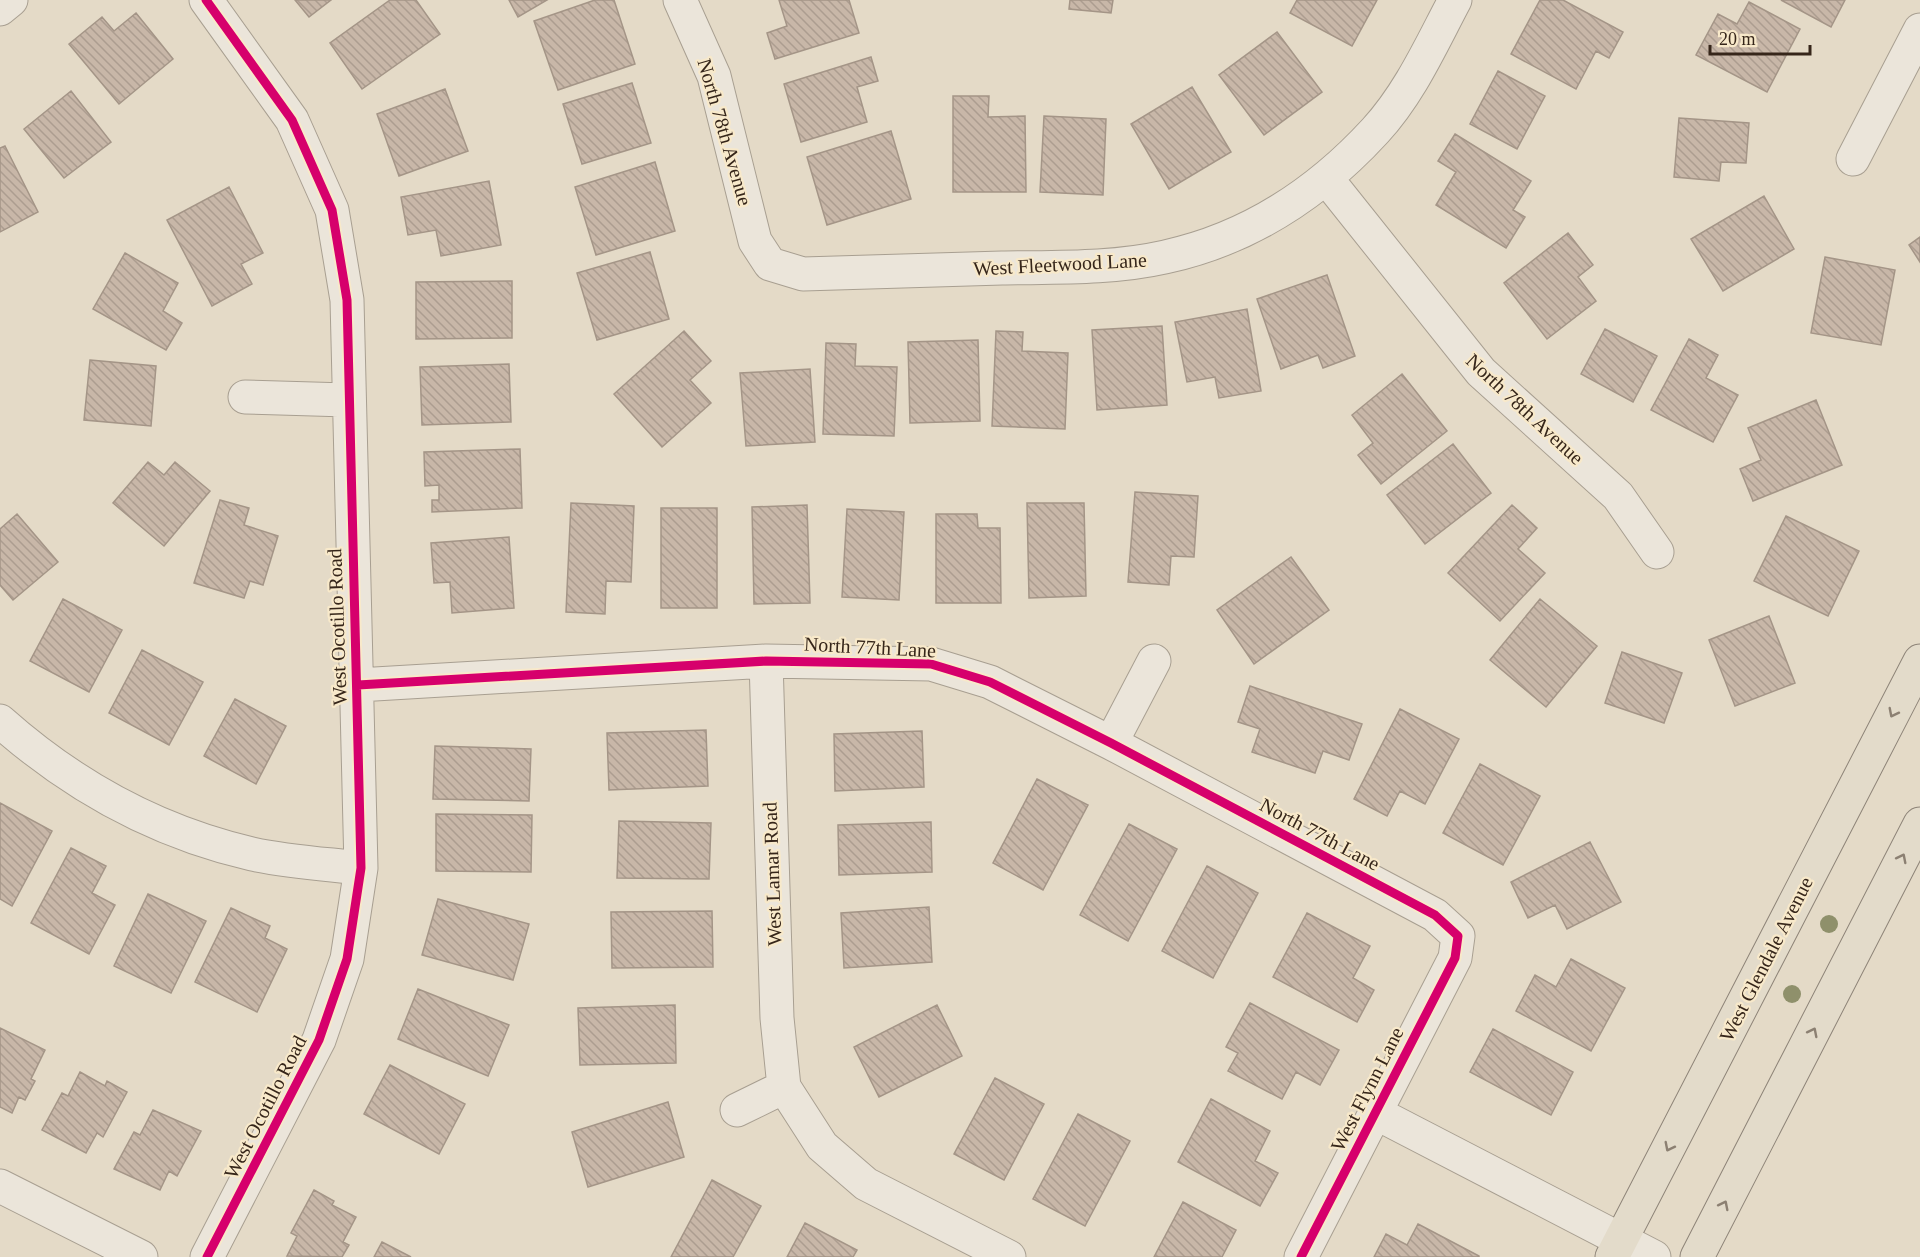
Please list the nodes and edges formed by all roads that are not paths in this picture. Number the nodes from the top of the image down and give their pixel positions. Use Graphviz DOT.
graph roads {
  1 [pos="11,0"];
  2 [pos="206,0"];
  3 [pos="680,0"];
  4 [pos="1455,0"];
  5 [pos="0,9"];
  6 [pos="1920,30"];
  7 [pos="1853,159"];
  8 [pos="1327,179"];
  9 [pos="770,264"];
  10 [pos="245,397"];
  11 [pos="348,400"];
  12 [pos="1657,552"];
  13 [pos="766,661"];
  14 [pos="1154,661"];
  15 [pos="1920,661"];
  16 [pos="358,685"];
  17 [pos="0,721"];
  18 [pos="1111,743"];
  19 [pos="1920,824"];
  20 [pos="361,868"];
  21 [pos="1458,936"];
  22 [pos="784,1087"];
  23 [pos="737,1110"];
  24 [pos="1376,1113"];
  25 [pos="0,1186"];
  26 [pos="1617,1248"];
  27 [pos="141,1257"];
  28 [pos="207,1257"];
  29 [pos="1009,1257"];
  30 [pos="1301,1257"];
  31 [pos="1654,1257"];
  32 [pos="1697,1257"];
  1 -- 5 [label="street"];
  2 -- 11 [label="street, West Ocotillo Road"];
  3 -- 9 [label="street, North 78th Avenue"];
  4 -- 8 [label="street, West Fleetwood Lane"];
  6 -- 7 [label="street"];
  8 -- 9 [label="street, West Fleetwood Lane"];
  8 -- 12 [label="street, North 78th Avenue"];
  10 -- 11 [label="street"];
  11 -- 16 [label="street, West Ocotillo Road"];
  13 -- 16 [label="street, North 77th Lane"];
  13 -- 18 [label="street, North 77th Lane"];
  13 -- 22 [label="street, West Lamar Road"];
  14 -- 18 [label="street"];
  15 -- 26 [label="main road, West Glendale Avenue, one-way"];
  16 -- 20 [label="street, West Ocotillo Road"];
  17 -- 20 [label="street"];
  18 -- 21 [label="street, North 77th Lane"];
  32 -- 19 [label="main road, one-way"];
  20 -- 28 [label="street, West Ocotillo Road"];
  21 -- 24 [label="street, West Flynn Lane"];
  22 -- 23 [label="street"];
  22 -- 29 [label="street, West Lamar Road"];
  24 -- 26 [label="street"];
  24 -- 30 [label="street, West Flynn Lane"];
  25 -- 27 [label="street"];
  26 -- 31 [label="street"];
}
